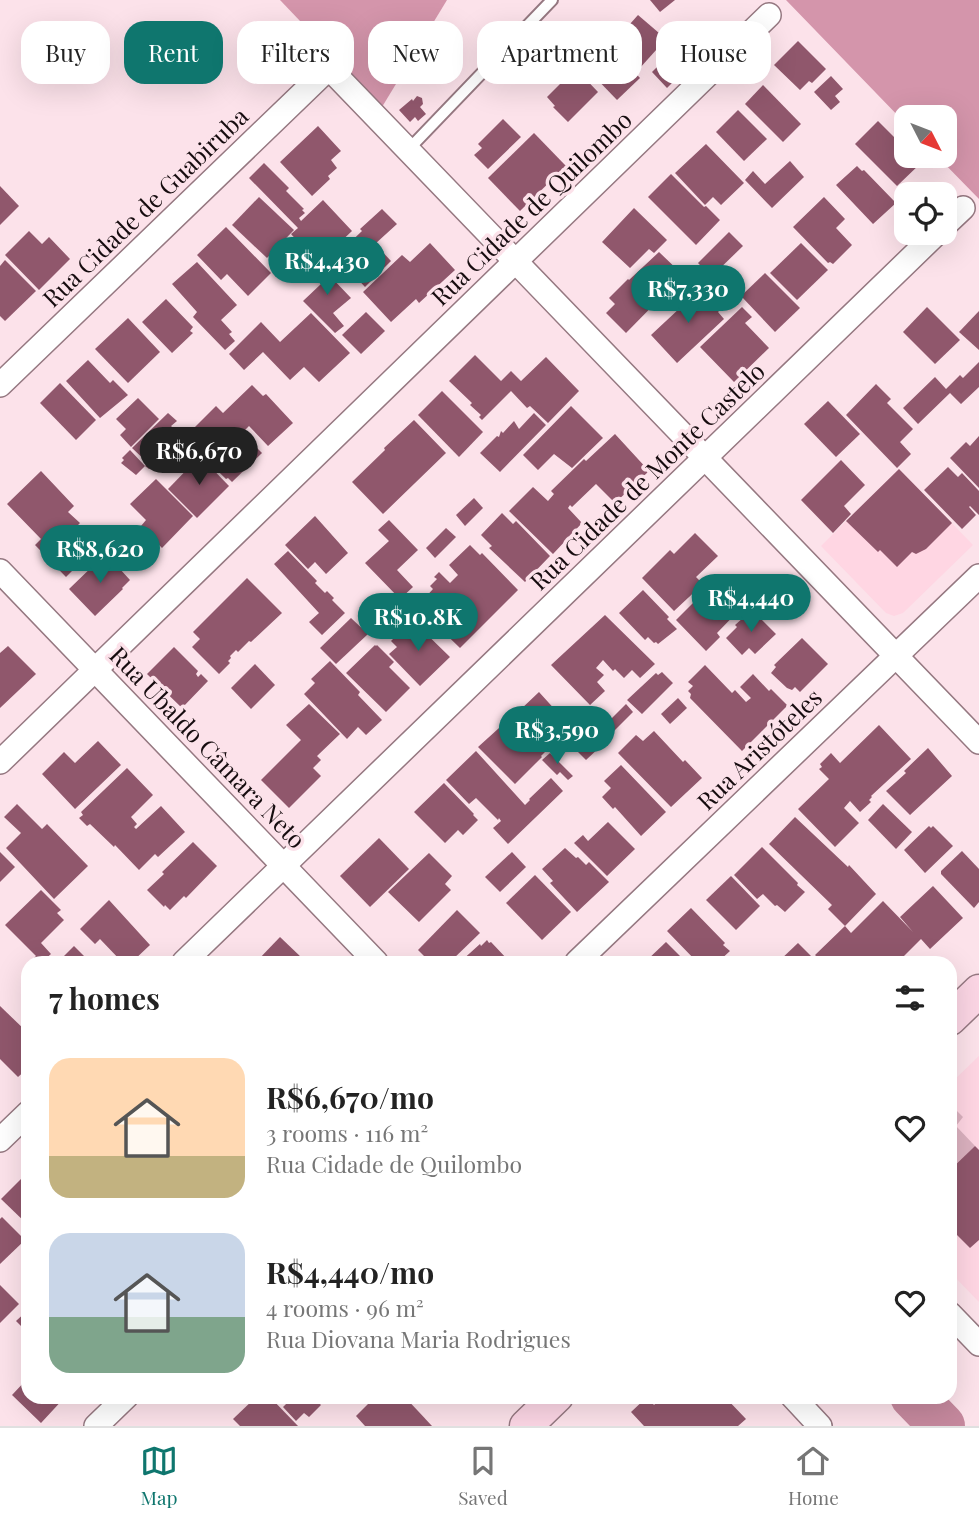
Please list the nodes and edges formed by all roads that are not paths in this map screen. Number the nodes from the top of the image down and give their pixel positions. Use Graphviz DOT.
graph roads {
  1 [pos="552,0"];
  2 [pos="769,15"];
  3 [pos="408,150"];
  4 [pos="963,208"];
  5 [pos="957,214"];
  6 [pos="925,245"];
  7 [pos="515,262"];
  8 [pos="0,385"];
  9 [pos="705,458"];
  10 [pos="0,570"];
  11 [pos="979,576"];
  12 [pos="896,656"];
  13 [pos="95,670"];
  14 [pos="979,742"];
  15 [pos="0,762"];
  16 [pos="284,866"];
  17 [pos="190,956"];
  18 [pos="370,956"];
  19 [pos="584,956"];
  20 [pos="979,992"];
  21 [pos="957,1012"];
  22 [pos="21,1120"];
  23 [pos="0,1140"];
  24 [pos="957,1321"];
  25 [pos="979,1343"];
  26 [pos="119,1404"];
  27 [pos="549,1404"];
  28 [pos="798,1404"];
  29 [pos="814,1424"];
  30 [pos="96,1426"];
  31 [pos="526,1426"];
  1 -- 3 [label="lane"];
  2 -- 7 [label="street, Rua Cidade de Quilombo"];
  3 -- 7 [label="street"];
  3 -- 8 [label="street, Rua Cidade de Guabiruba"];
  4 -- 5 [label="street"];
  6 -- 9 [label="street, Rua Cidade de Monte Castelo"];
  7 -- 9 [label="street"];
  7 -- 13 [label="street, Rua Cidade de Quilombo"];
  9 -- 12 [label="street"];
  9 -- 16 [label="street, Rua Cidade de Monte Castelo"];
  10 -- 13 [label="street, Rua Ubaldo Câmara Neto"];
  11 -- 12 [label="street, Rua Aristóteles"];
  12 -- 14 [label="street"];
  12 -- 19 [label="street, Rua Aristóteles"];
  13 -- 15 [label="street, Rua Cidade de Quilombo"];
  13 -- 16 [label="street, Rua Ubaldo Câmara Neto"];
  16 -- 17 [label="street, Rua Cidade de Monte Castelo"];
  16 -- 18 [label="street, Rua Ubaldo Câmara Neto"];
  20 -- 21 [label="main road"];
  22 -- 23 [label="street"];
  24 -- 25 [label="street"];
  26 -- 30 [label="street"];
  27 -- 31 [label="main road"];
  28 -- 29 [label="street"];
}
